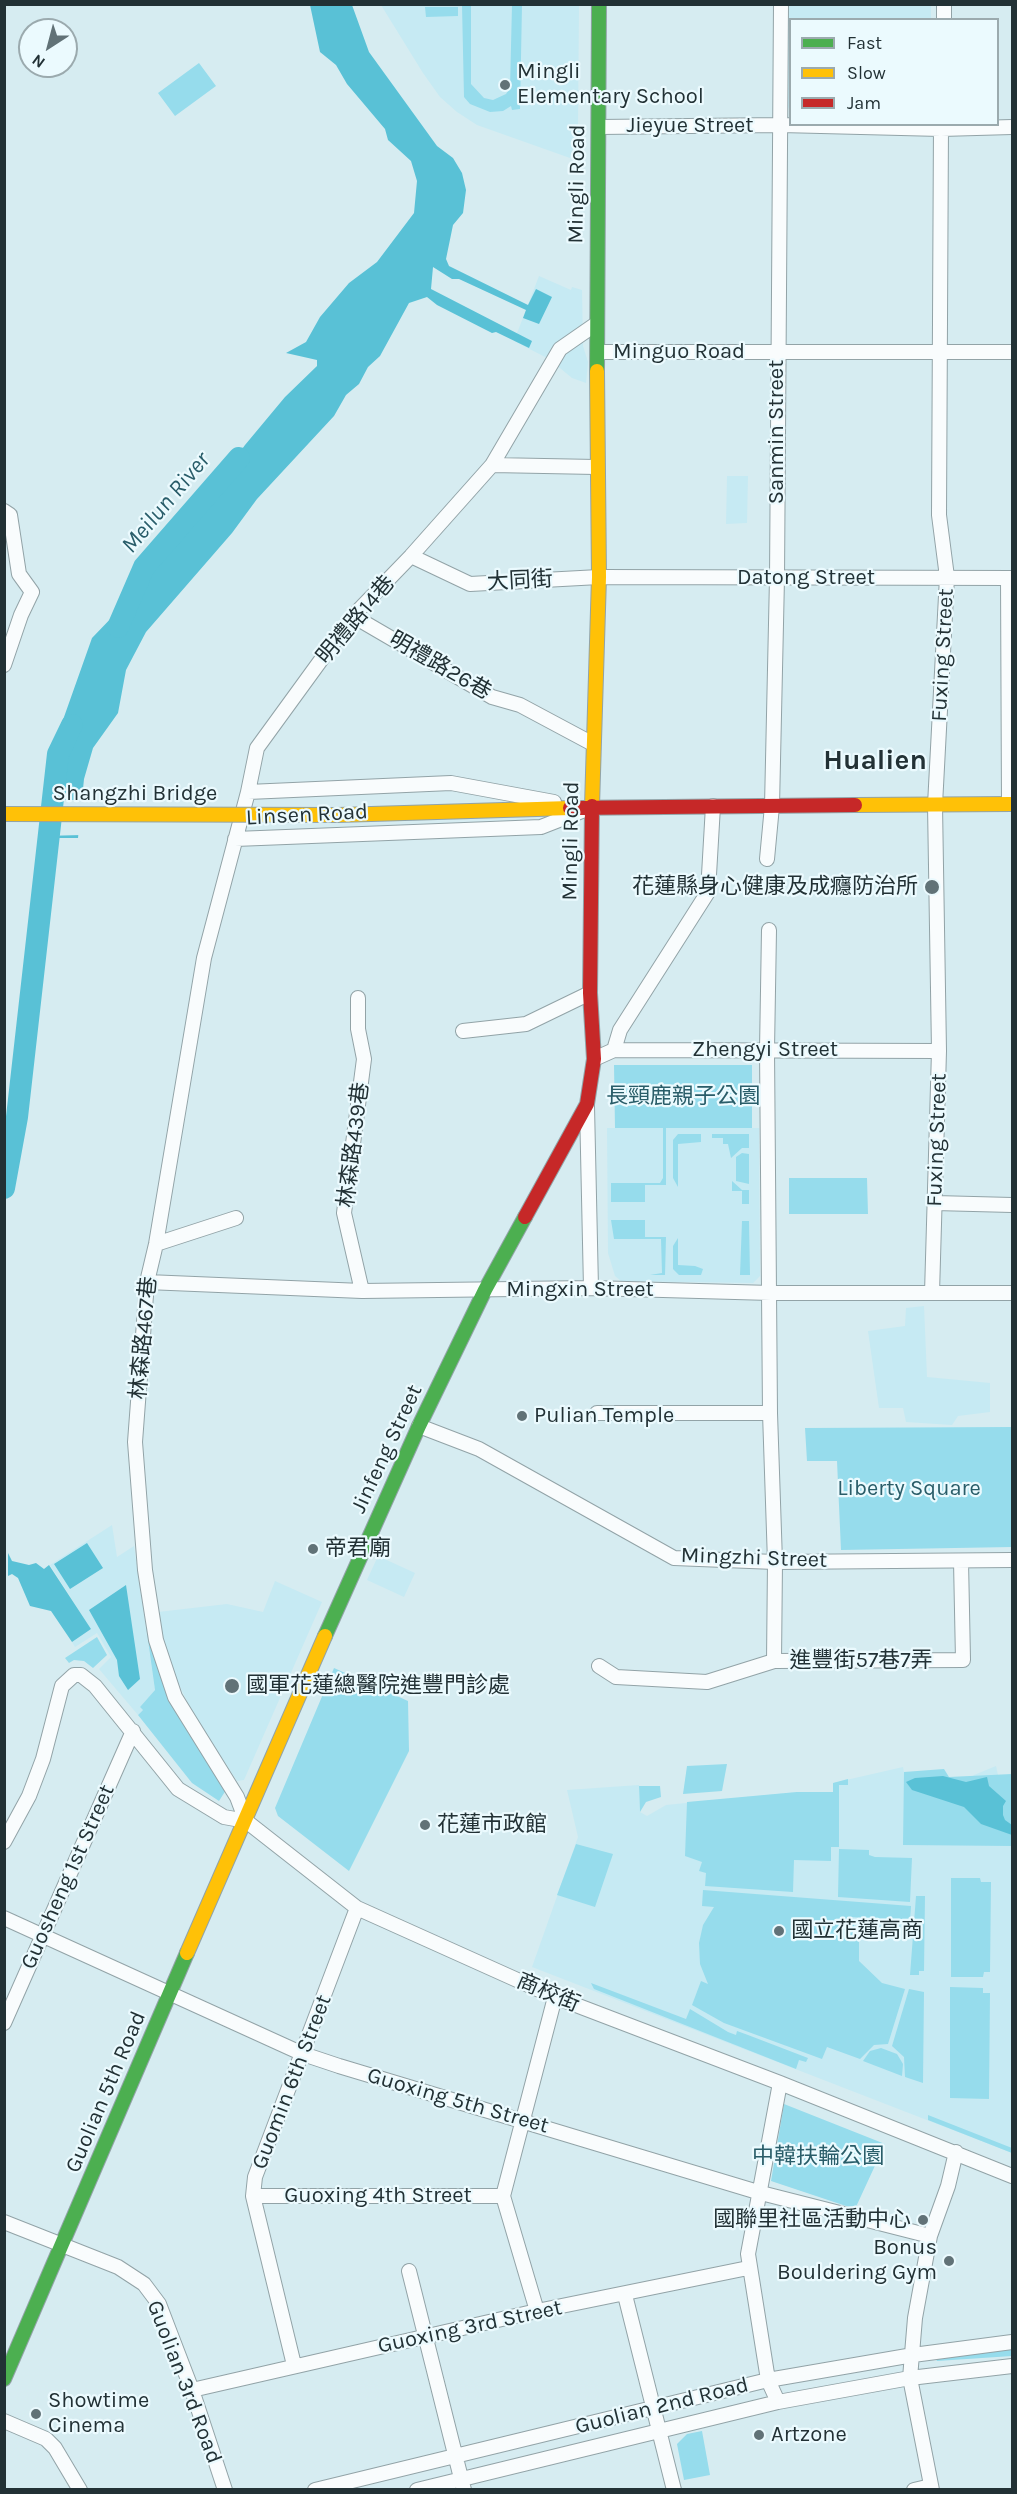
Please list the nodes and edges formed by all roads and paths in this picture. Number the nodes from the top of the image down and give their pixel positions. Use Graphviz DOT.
graph roads {
  1 [pos="599,4"];
  2 [pos="781,4"];
  3 [pos="781,125"];
  4 [pos="789,125"];
  5 [pos="861,126"];
  6 [pos="599,127"];
  7 [pos="941,127"];
  8 [pos="1012,127"];
  9 [pos="597,324"];
  10 [pos="940,350"];
  11 [pos="1012,352"];
  12 [pos="777,353"];
  13 [pos="598,358"];
  14 [pos="492,465"];
  15 [pos="596,467"];
  16 [pos="4,511"];
  17 [pos="8,533"];
  18 [pos="411,556"];
  19 [pos="599,577"];
  20 [pos="777,578"];
  21 [pos="947,578"];
  22 [pos="1010,578"];
  23 [pos="353,616"];
  24 [pos="4,665"];
  25 [pos="593,744"];
  26 [pos="248,792"];
  27 [pos="1011,804"];
  28 [pos="935,805"];
  29 [pos="713,806"];
  30 [pos="772,806"];
  31 [pos="592,807"];
  32 [pos="4,814"];
  33 [pos="338,815"];
  34 [pos="235,839"];
  35 [pos="767,859"];
  36 [pos="769,930"];
  37 [pos="590,993"];
  38 [pos="358,998"];
  39 [pos="463,1031"];
  40 [pos="614,1050"];
  41 [pos="766,1050"];
  42 [pos="939,1051"];
  43 [pos="594,1059"];
  44 [pos="587,1104"];
  45 [pos="934,1203"];
  46 [pos="1012,1205"];
  47 [pos="236,1218"];
  48 [pos="156,1244"];
  49 [pos="147,1282"];
  50 [pos="591,1288"];
  51 [pos="485,1290"];
  52 [pos="362,1291"];
  53 [pos="771,1293"];
  54 [pos="932,1293"];
  55 [pos="1012,1293"];
  56 [pos="597,1413"];
  57 [pos="770,1413"];
  58 [pos="419,1426"];
  59 [pos="1012,1560"];
  60 [pos="961,1561"];
  61 [pos="775,1562"];
  62 [pos="774,1661"];
  63 [pos="599,1666"];
  64 [pos="133,1731"];
  65 [pos="246,1821"];
  66 [pos="4,1842"];
  67 [pos="357,1908"];
  68 [pos="4,1918"];
  69 [pos="43,1935"];
  70 [pos="171,1994"];
  71 [pos="555,1997"];
  72 [pos="4,2023"];
  73 [pos="303,2054"];
  74 [pos="780,2083"];
  75 [pos="523,2120"];
  76 [pos="956,2152"];
  77 [pos="1012,2176"];
  78 [pos="761,2193"];
  79 [pos="254,2196"];
  80 [pos="503,2196"];
  81 [pos="4,2222"];
  82 [pos="930,2236"];
  83 [pos="62,2246"];
  84 [pos="748,2268"];
  85 [pos="409,2271"];
  86 [pos="626,2295"];
  87 [pos="537,2311"];
  88 [pos="426,2336"];
  89 [pos="1012,2342"];
  90 [pos="913,2355"];
  91 [pos="294,2365"];
  92 [pos="1012,2366"];
  93 [pos="910,2378"];
  94 [pos="4,2379"];
  95 [pos="768,2380"];
  96 [pos="192,2390"];
  97 [pos="778,2402"];
  98 [pos="654,2407"];
  99 [pos="4,2421"];
  100 [pos="659,2431"];
  101 [pos="456,2457"];
  102 [pos="463,2485"];
  103 [pos="932,2488"];
  104 [pos="80,2490"];
  105 [pos="225,2490"];
  106 [pos="315,2490"];
  107 [pos="417,2490"];
  108 [pos="674,2490"];
  109 [pos="914,2490"];
  1 -- 6 [label="street, Mingli Road"];
  2 -- 3 [label="street, Sanmin Street"];
  3 -- 4 [label="street, Jieyue Street"];
  3 -- 6 [label="street, Jieyue Street"];
  3 -- 12 [label="street, Sanmin Street"];
  5 -- 7 [label="street, Jieyue Street"];
  6 -- 9 [label="street, Mingli Road"];
  7 -- 8 [label="street, Jieyue Street"];
  7 -- 10 [label="street, Fuxing Street"];
  9 -- 13 [label="street, Mingli Road"];
  9 -- 14 [label="street, 明禮路14巷"];
  10 -- 11 [label="street, Minguo Road"];
  10 -- 12 [label="street, Minguo Road"];
  10 -- 21 [label="street, Fuxing Street"];
  12 -- 13 [label="street, Minguo Road"];
  12 -- 20 [label="street, Sanmin Street"];
  13 -- 15 [label="street, Mingli Road"];
  14 -- 15 [label="street"];
  14 -- 18 [label="street, 明禮路14巷"];
  15 -- 19 [label="street, Mingli Road"];
  16 -- 17 [label="street"];
  17 -- 24 [label="street"];
  18 -- 19 [label="street, 大同街"];
  18 -- 23 [label="street, 明禮路14巷"];
  19 -- 20 [label="street, Datong Street"];
  19 -- 25 [label="street, Mingli Road"];
  20 -- 21 [label="street, Datong Street"];
  20 -- 30 [label="street, Sanmin Street"];
  21 -- 22 [label="street, Datong Street"];
  21 -- 28 [label="street, Fuxing Street"];
  22 -- 27 [label="street"];
  23 -- 25 [label="street, 明禮路26巷"];
  23 -- 26 [label="street, 明禮路14巷"];
  25 -- 31 [label="street, Mingli Road"];
  26 -- 31 [label="street, Linsen Road"];
  26 -- 34 [label="street, Linsen Road"];
  27 -- 28 [label="street, Linsen Road"];
  28 -- 30 [label="street, Linsen Road"];
  28 -- 42 [label="street, Fuxing Street"];
  29 -- 30 [label="street, Linsen Road"];
  29 -- 31 [label="street, Linsen Road"];
  29 -- 40 [label="street"];
  30 -- 35 [label="street, Sanmin Street"];
  31 -- 33 [label="street, Linsen Road"];
  31 -- 34 [label="street, Linsen Road"];
  31 -- 37 [label="street, Mingli Road"];
  32 -- 33 [label="street, Shangzhi Bridge, bridge"];
  34 -- 48 [label="street, 林森路467巷"];
  36 -- 41 [label="street"];
  37 -- 39 [label="street"];
  37 -- 43 [label="street, Mingli Road"];
  38 -- 52 [label="street, 林森路439巷"];
  40 -- 41 [label="street, Zhengyi Street"];
  40 -- 43 [label="street, Zhengyi Street"];
  41 -- 42 [label="street, Zhengyi Street"];
  41 -- 53 [label="street"];
  42 -- 45 [label="street, Fuxing Street"];
  43 -- 44 [label="street, Mingli Road"];
  44 -- 50 [label="street, Mingli Road"];
  44 -- 51 [label="street, Jinfeng Street"];
  45 -- 46 [label="street"];
  45 -- 54 [label="street, Fuxing Street"];
  47 -- 48 [label="street"];
  48 -- 49 [label="street, 林森路467巷"];
  49 -- 52 [label="street, Mingxin Street"];
  49 -- 65 [label="street, 林森路467巷"];
  50 -- 51 [label="street, Mingxin Street"];
  50 -- 53 [label="street, Mingxin Street"];
  51 -- 52 [label="street, Mingxin Street"];
  51 -- 58 [label="street, Jinfeng Street"];
  53 -- 54 [label="street, Mingxin Street"];
  53 -- 57 [label="street"];
  54 -- 55 [label="street, Mingxin Street"];
  56 -- 57 [label="street"];
  57 -- 61 [label="street"];
  58 -- 61 [label="street, Mingzhi Street"];
  58 -- 65 [label="street, Jinfeng Street"];
  59 -- 60 [label="street, Mingzhi Street"];
  60 -- 61 [label="street, Mingzhi Street"];
  60 -- 62 [label="street, 進豐街57巷7弄"];
  61 -- 62 [label="street"];
  62 -- 63 [label="street, 進豐街57巷7弄"];
  64 -- 65 [label="street, 商校街"];
  64 -- 66 [label="street, 商校街"];
  64 -- 69 [label="street, Guosheng 1st Street"];
  65 -- 67 [label="street, 商校街"];
  65 -- 70 [label="street, Guolian 5th Road"];
  67 -- 71 [label="street, 商校街"];
  67 -- 73 [label="street, Guomin 6th Street"];
  68 -- 69 [label="street, Guoxing 5th Street"];
  69 -- 70 [label="street, Guoxing 5th Street"];
  69 -- 72 [label="street, Guosheng 1st Street"];
  70 -- 73 [label="street, Guoxing 5th Street"];
  70 -- 83 [label="street, Guolian 5th Road"];
  71 -- 74 [label="street, 商校街"];
  71 -- 75 [label="street"];
  73 -- 75 [label="street, Guoxing 5th Street"];
  73 -- 79 [label="street, Guomin 6th Street"];
  74 -- 76 [label="street, 商校街"];
  74 -- 78 [label="street"];
  75 -- 78 [label="street, Guoxing 5th Street"];
  75 -- 80 [label="street"];
  76 -- 77 [label="street, 商校街"];
  76 -- 82 [label="street"];
  78 -- 82 [label="street, Guoxing 5th Street"];
  78 -- 84 [label="street"];
  79 -- 80 [label="street, Guoxing 4th Street"];
  79 -- 91 [label="street, Guomin 6th Street"];
  80 -- 87 [label="street"];
  81 -- 83 [label="street, Guolian 3rd Road"];
  82 -- 90 [label="street"];
  83 -- 94 [label="street, Guolian 5th Road"];
  83 -- 96 [label="street, Guolian 3rd Road"];
  84 -- 86 [label="street, Guoxing 3rd Street"];
  84 -- 95 [label="street"];
  85 -- 88 [label="street"];
  86 -- 87 [label="street, Guoxing 3rd Street"];
  86 -- 98 [label="street"];
  87 -- 88 [label="street, Guoxing 3rd Street"];
  88 -- 91 [label="street, Guoxing 3rd Street"];
  88 -- 101 [label="street"];
  89 -- 90 [label="street, Guolian 2nd Road"];
  90 -- 93 [label="street"];
  90 -- 95 [label="street, Guolian 2nd Road"];
  91 -- 96 [label="street, Guoxing 3rd Street"];
  92 -- 93 [label="street, Guolian 2nd Road"];
  93 -- 97 [label="street, Guolian 2nd Road"];
  93 -- 103 [label="street"];
  95 -- 97 [label="street"];
  95 -- 98 [label="street, Guolian 2nd Road"];
  96 -- 105 [label="street, Guolian 3rd Road"];
  97 -- 100 [label="street, Guolian 2nd Road"];
  98 -- 100 [label="street"];
  98 -- 101 [label="street, Guolian 2nd Road"];
  99 -- 104 [label="street"];
  100 -- 102 [label="street, Guolian 2nd Road"];
  100 -- 108 [label="street"];
  101 -- 102 [label="street"];
  101 -- 106 [label="street, Guolian 2nd Road"];
  102 -- 107 [label="street, Guolian 2nd Road"];
  103 -- 109 [label="street"];
}
